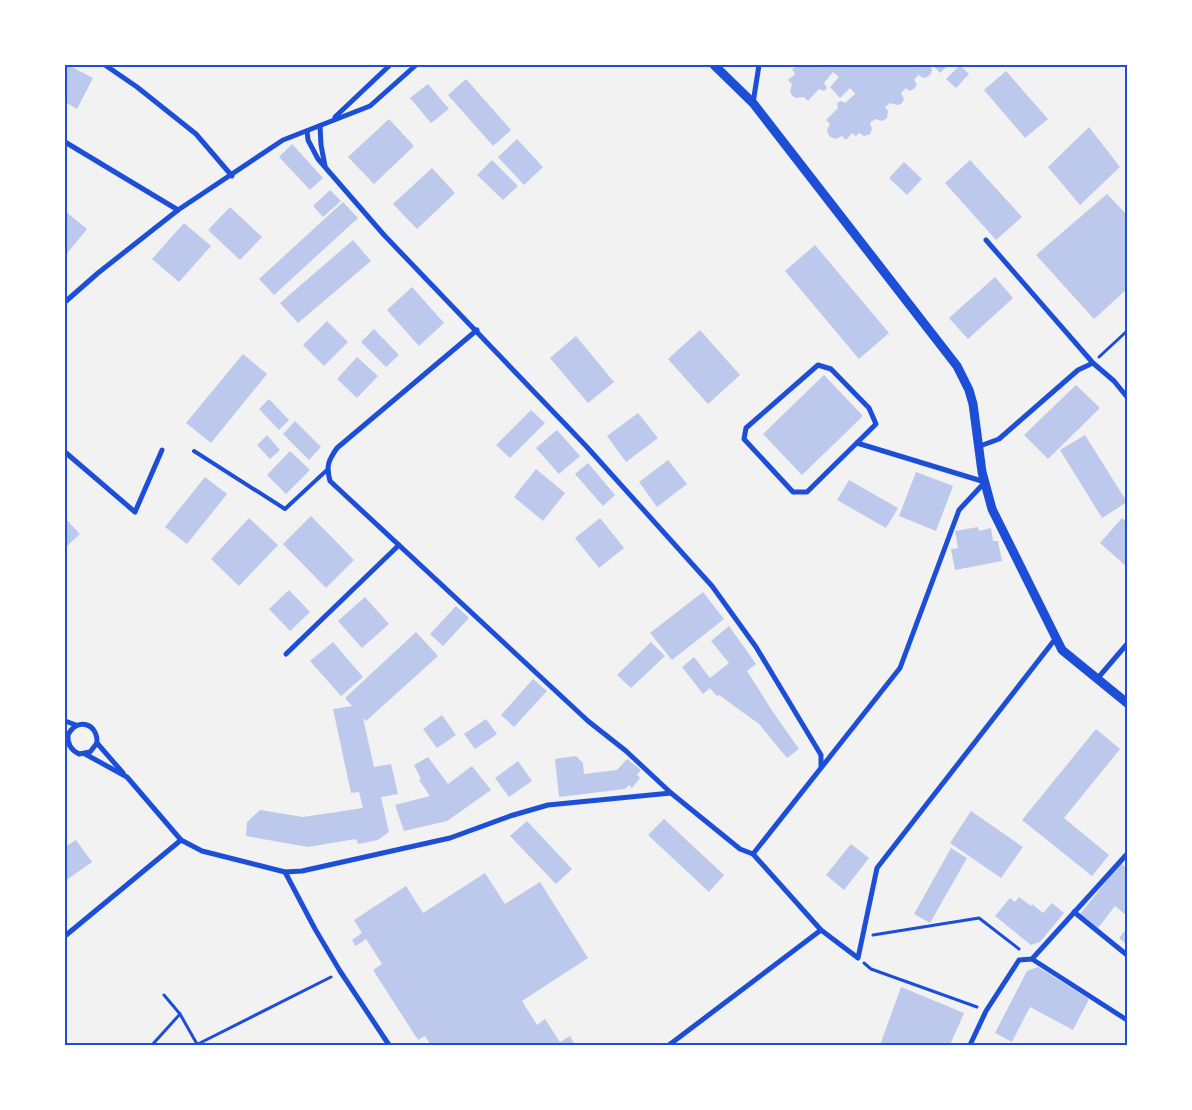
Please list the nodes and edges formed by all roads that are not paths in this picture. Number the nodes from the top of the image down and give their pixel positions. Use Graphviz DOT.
graph roads {
  1 [pos="105,65"];
  2 [pos="390,65"];
  3 [pos="416,65"];
  4 [pos="714,65"];
  5 [pos="759,65"];
  6 [pos="753,103"];
  7 [pos="333,119"];
  8 [pos="320,126"];
  9 [pos="307,131"];
  10 [pos="65,142"];
  11 [pos="326,169"];
  12 [pos="232,176"];
  13 [pos="178,210"];
  14 [pos="986,240"];
  15 [pos="65,302"];
  16 [pos="477,330"];
  17 [pos="1093,362"];
  18 [pos="1127,397"];
  19 [pos="857,443"];
  20 [pos="980,446"];
  21 [pos="162,450"];
  22 [pos="194,451"];
  23 [pos="65,452"];
  24 [pos="327,470"];
  25 [pos="985,482"];
  26 [pos="398,545"];
  27 [pos="1056,638"];
  28 [pos="1127,644"];
  29 [pos="286,654"];
  30 [pos="1097,679"];
  31 [pos="1127,703"];
  32 [pos="65,720"];
  33 [pos="76,725"];
  34 [pos="66,734"];
  35 [pos="97,743"];
  36 [pos="85,754"];
  37 [pos="821,767"];
  38 [pos="127,777"];
  39 [pos="672,793"];
  40 [pos="182,840"];
  41 [pos="753,854"];
  42 [pos="1127,854"];
  43 [pos="285,872"];
  44 [pos="1074,912"];
  45 [pos="821,930"];
  46 [pos="65,936"];
  47 [pos="1127,956"];
  48 [pos="1032,959"];
  49 [pos="1127,1020"];
  50 [pos="389,1045"];
  51 [pos="669,1045"];
  52 [pos="970,1045"];
  1 -- 12 [label="street"];
  2 -- 7 [label="street"];
  3 -- 7 [label="street"];
  4 -- 6 [label="street"];
  5 -- 6 [label="street"];
  6 -- 20 [label="street"];
  7 -- 8 [label="street"];
  8 -- 9 [label="street"];
  8 -- 11 [label="street"];
  9 -- 11 [label="street"];
  9 -- 12 [label="street"];
  10 -- 13 [label="street"];
  11 -- 16 [label="street"];
  12 -- 13 [label="street"];
  13 -- 15 [label="street"];
  14 -- 17 [label="street"];
  16 -- 24 [label="street"];
  16 -- 37 [label="street"];
  17 -- 18 [label="street"];
  17 -- 20 [label="street"];
  19 -- 19 [label="street"];
  19 -- 25 [label="street"];
  20 -- 25 [label="street"];
  21 -- 23 [label="street"];
  22 -- 24 [label="lane"];
  24 -- 26 [label="street"];
  25 -- 27 [label="street"];
  25 -- 37 [label="street"];
  26 -- 29 [label="street"];
  26 -- 39 [label="street"];
  27 -- 30 [label="street"];
  27 -- 45 [label="street"];
  28 -- 30 [label="street"];
  30 -- 31 [label="street"];
  32 -- 33 [label="street"];
  33 -- 34 [label="street"];
  33 -- 35 [label="street"];
  34 -- 36 [label="street"];
  35 -- 36 [label="street"];
  35 -- 38 [label="street"];
  36 -- 38 [label="street"];
  37 -- 41 [label="street"];
  38 -- 40 [label="street"];
  39 -- 41 [label="street"];
  39 -- 43 [label="street"];
  40 -- 43 [label="street"];
  40 -- 46 [label="street"];
  41 -- 45 [label="street"];
  42 -- 44 [label="street"];
  43 -- 50 [label="street"];
  44 -- 47 [label="street"];
  44 -- 48 [label="street"];
  45 -- 51 [label="street"];
  48 -- 49 [label="street"];
  48 -- 52 [label="street"];
}
